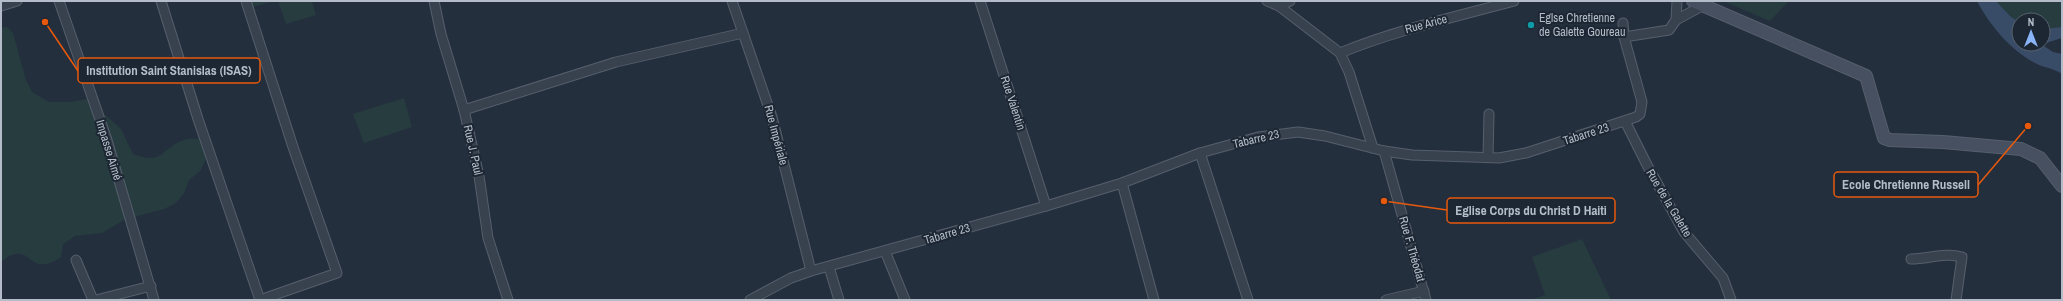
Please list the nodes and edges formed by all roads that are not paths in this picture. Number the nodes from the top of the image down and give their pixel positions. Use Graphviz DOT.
graph roads {
  1 [pos="17,1"];
  2 [pos="59,1"];
  3 [pos="160,1"];
  4 [pos="246,1"];
  5 [pos="435,1"];
  6 [pos="732,1"];
  7 [pos="980,1"];
  8 [pos="1267,1"];
  9 [pos="1290,1"];
  10 [pos="1514,1"];
  11 [pos="1677,1"];
  12 [pos="1698,4"];
  13 [pos="1,6"];
  14 [pos="1279,6"];
  15 [pos="1676,20"];
  16 [pos="1623,23"];
  17 [pos="743,33"];
  18 [pos="1624,37"];
  19 [pos="1340,54"];
  20 [pos="464,110"];
  21 [pos="1489,114"];
  22 [pos="1625,121"];
  23 [pos="1373,148"];
  24 [pos="1384,151"];
  25 [pos="1200,153"];
  26 [pos="1488,157"];
  27 [pos="1122,183"];
  28 [pos="2062,186"];
  29 [pos="1046,206"];
  30 [pos="885,252"];
  31 [pos="1911,258"];
  32 [pos="76,260"];
  33 [pos="829,267"];
  34 [pos="811,271"];
  35 [pos="151,286"];
  36 [pos="1425,295"];
  37 [pos="93,300"];
  38 [pos="96,300"];
  39 [pos="154,300"];
  40 [pos="260,300"];
  41 [pos="508,300"];
  42 [pos="752,300"];
  43 [pos="840,300"];
  44 [pos="905,300"];
  45 [pos="1154,300"];
  46 [pos="1248,300"];
  47 [pos="1386,300"];
  48 [pos="1731,300"];
  49 [pos="1956,300"];
  1 -- 13 [label="street"];
  2 -- 35 [label="street, Impasse Aimé"];
  3 -- 40 [label="street"];
  4 -- 40 [label="street"];
  5 -- 20 [label="street, Rue J. Paul"];
  6 -- 17 [label="street, Rue Impériale"];
  7 -- 29 [label="street, Rue Valentin"];
  8 -- 14 [label="street"];
  9 -- 14 [label="street"];
  10 -- 19 [label="street, Rue Arice"];
  11 -- 15 [label="street"];
  12 -- 15 [label="street"];
  12 -- 28 [label="street"];
  14 -- 19 [label="street"];
  15 -- 18 [label="street"];
  16 -- 18 [label="street"];
  17 -- 20 [label="street"];
  17 -- 34 [label="street, Rue Impériale"];
  18 -- 22 [label="street, Tabarre 23"];
  19 -- 23 [label="street"];
  20 -- 41 [label="street, Rue J. Paul"];
  21 -- 26 [label="street"];
  22 -- 26 [label="street, Tabarre 23"];
  22 -- 48 [label="street, Rue de la Galette"];
  23 -- 24 [label="street, Tabarre 23"];
  23 -- 25 [label="street, Tabarre 23"];
  24 -- 26 [label="street, Tabarre 23"];
  24 -- 36 [label="street, Rue F. Théodat"];
  25 -- 27 [label="street, Tabarre 23"];
  25 -- 46 [label="street"];
  27 -- 29 [label="street, Tabarre 23"];
  27 -- 45 [label="street"];
  29 -- 30 [label="street, Tabarre 23"];
  30 -- 33 [label="street, Tabarre 23"];
  30 -- 44 [label="street"];
  31 -- 49 [label="street"];
  32 -- 37 [label="street"];
  33 -- 34 [label="street, Tabarre 23"];
  33 -- 43 [label="street"];
  34 -- 42 [label="street, Tabarre 23"];
  35 -- 38 [label="street"];
  35 -- 39 [label="street, Impasse Aimé"];
  36 -- 47 [label="street"];
}
